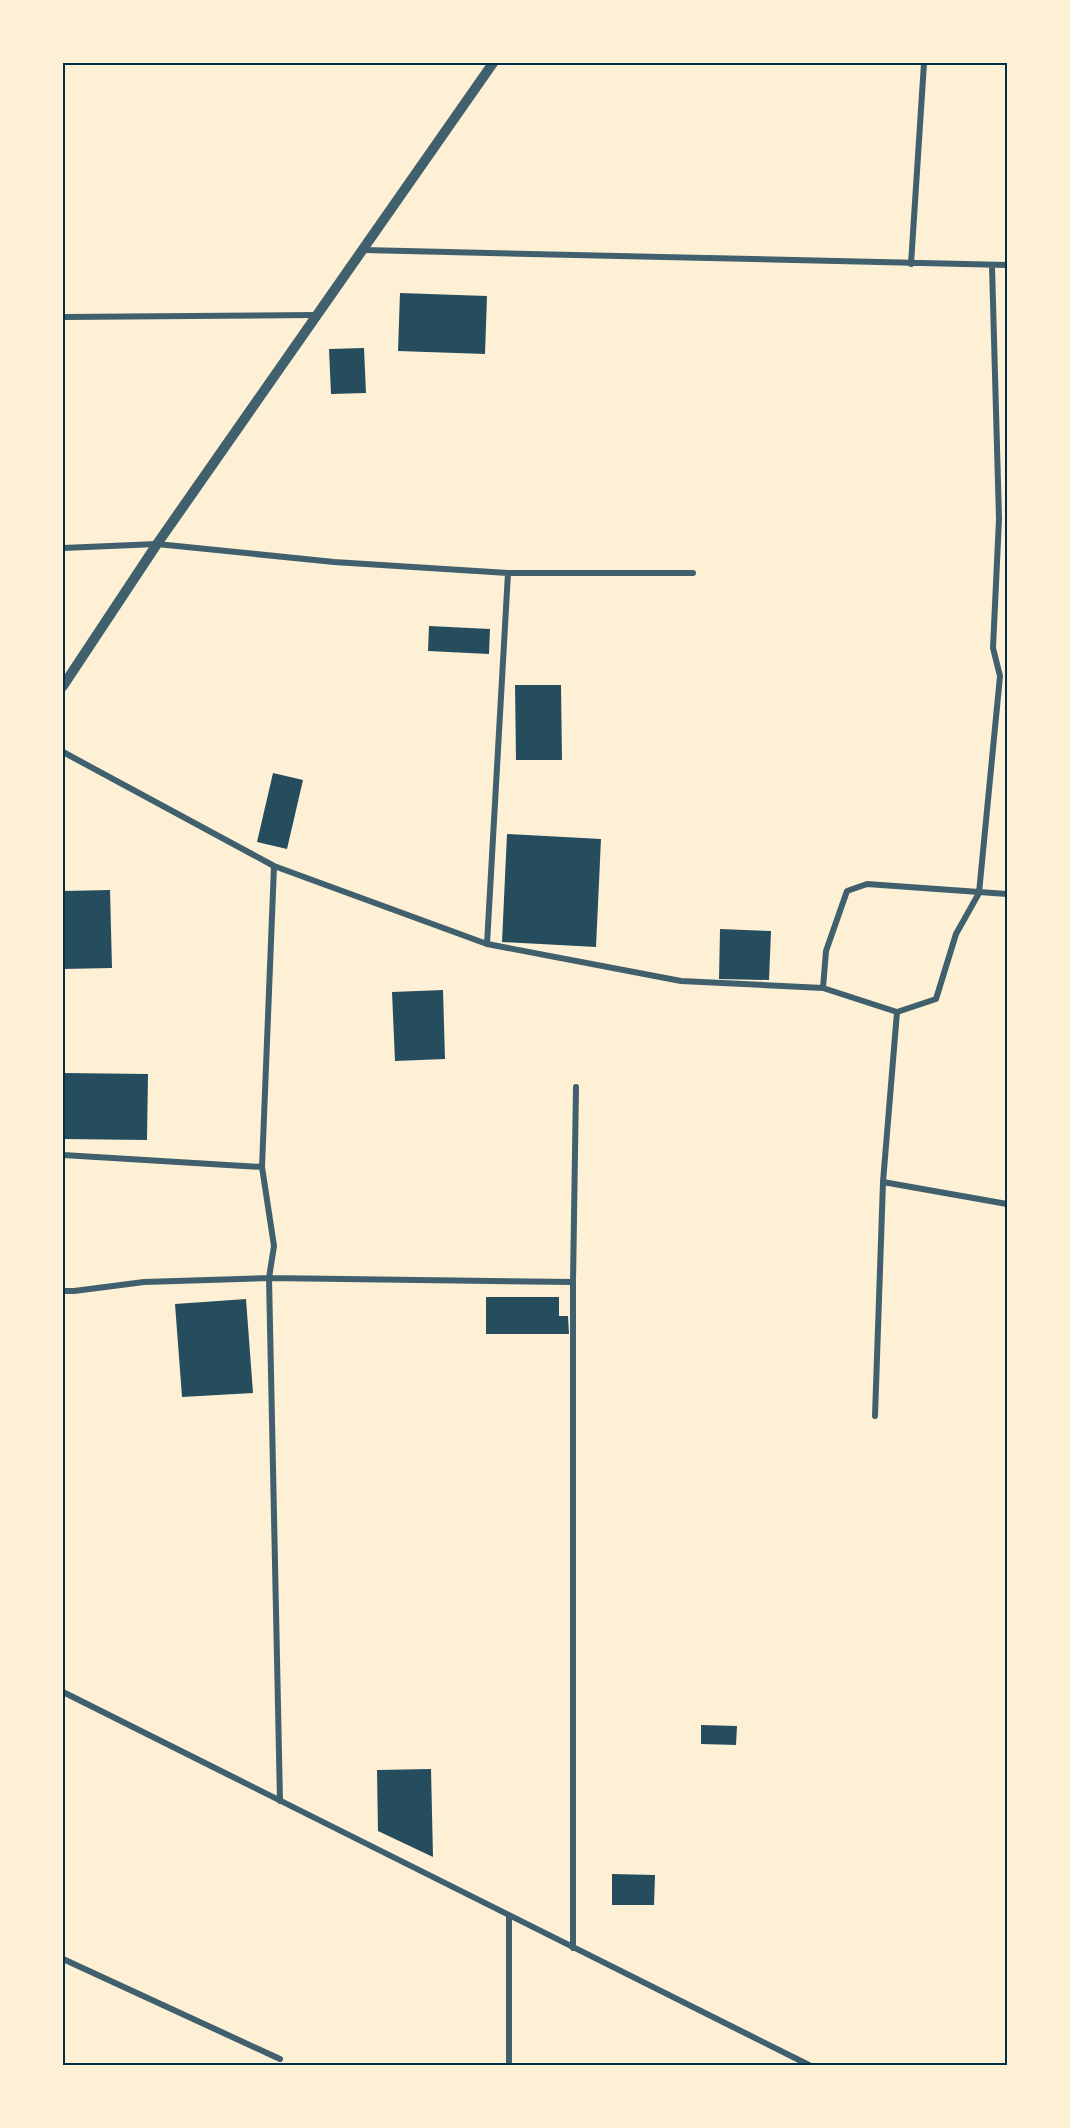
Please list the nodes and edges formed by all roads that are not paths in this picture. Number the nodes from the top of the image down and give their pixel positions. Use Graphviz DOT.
graph roads {
  1 [pos="493,63"];
  2 [pos="924,63"];
  3 [pos="362,250"];
  4 [pos="911,264"];
  5 [pos="1007,265"];
  6 [pos="992,266"];
  7 [pos="317,315"];
  8 [pos="63,317"];
  9 [pos="158,544"];
  10 [pos="63,548"];
  11 [pos="508,573"];
  12 [pos="693,573"];
  13 [pos="63,686"];
  14 [pos="63,752"];
  15 [pos="274,866"];
  16 [pos="979,892"];
  17 [pos="1007,894"];
  18 [pos="487,944"];
  19 [pos="823,988"];
  20 [pos="897,1012"];
  21 [pos="576,1087"];
  22 [pos="63,1155"];
  23 [pos="262,1167"];
  24 [pos="883,1182"];
  25 [pos="1007,1204"];
  26 [pos="269,1278"];
  27 [pos="573,1282"];
  28 [pos="63,1291"];
  29 [pos="875,1416"];
  30 [pos="63,1692"];
  31 [pos="280,1801"];
  32 [pos="509,1916"];
  33 [pos="573,1948"];
  34 [pos="63,1959"];
  35 [pos="280,2059"];
  36 [pos="509,2065"];
  37 [pos="809,2065"];
  1 -- 3 [label="street"];
  2 -- 4 [label="street"];
  3 -- 4 [label="street"];
  3 -- 7 [label="street"];
  4 -- 6 [label="street"];
  5 -- 6 [label="street"];
  6 -- 16 [label="street"];
  7 -- 8 [label="street"];
  7 -- 9 [label="street"];
  9 -- 10 [label="street"];
  9 -- 11 [label="street"];
  9 -- 13 [label="street"];
  11 -- 12 [label="street"];
  11 -- 18 [label="street"];
  14 -- 15 [label="street"];
  15 -- 18 [label="street"];
  15 -- 23 [label="street"];
  16 -- 17 [label="street"];
  16 -- 19 [label="street"];
  16 -- 20 [label="street"];
  18 -- 19 [label="street"];
  19 -- 20 [label="street"];
  20 -- 24 [label="street"];
  21 -- 27 [label="street"];
  22 -- 23 [label="street"];
  23 -- 26 [label="street"];
  24 -- 25 [label="street"];
  24 -- 29 [label="street"];
  26 -- 27 [label="street"];
  26 -- 28 [label="street"];
  26 -- 31 [label="street"];
  27 -- 33 [label="street"];
  30 -- 31 [label="street"];
  31 -- 32 [label="street"];
  32 -- 33 [label="street"];
  32 -- 36 [label="street"];
  33 -- 37 [label="street"];
  34 -- 35 [label="street"];
}
